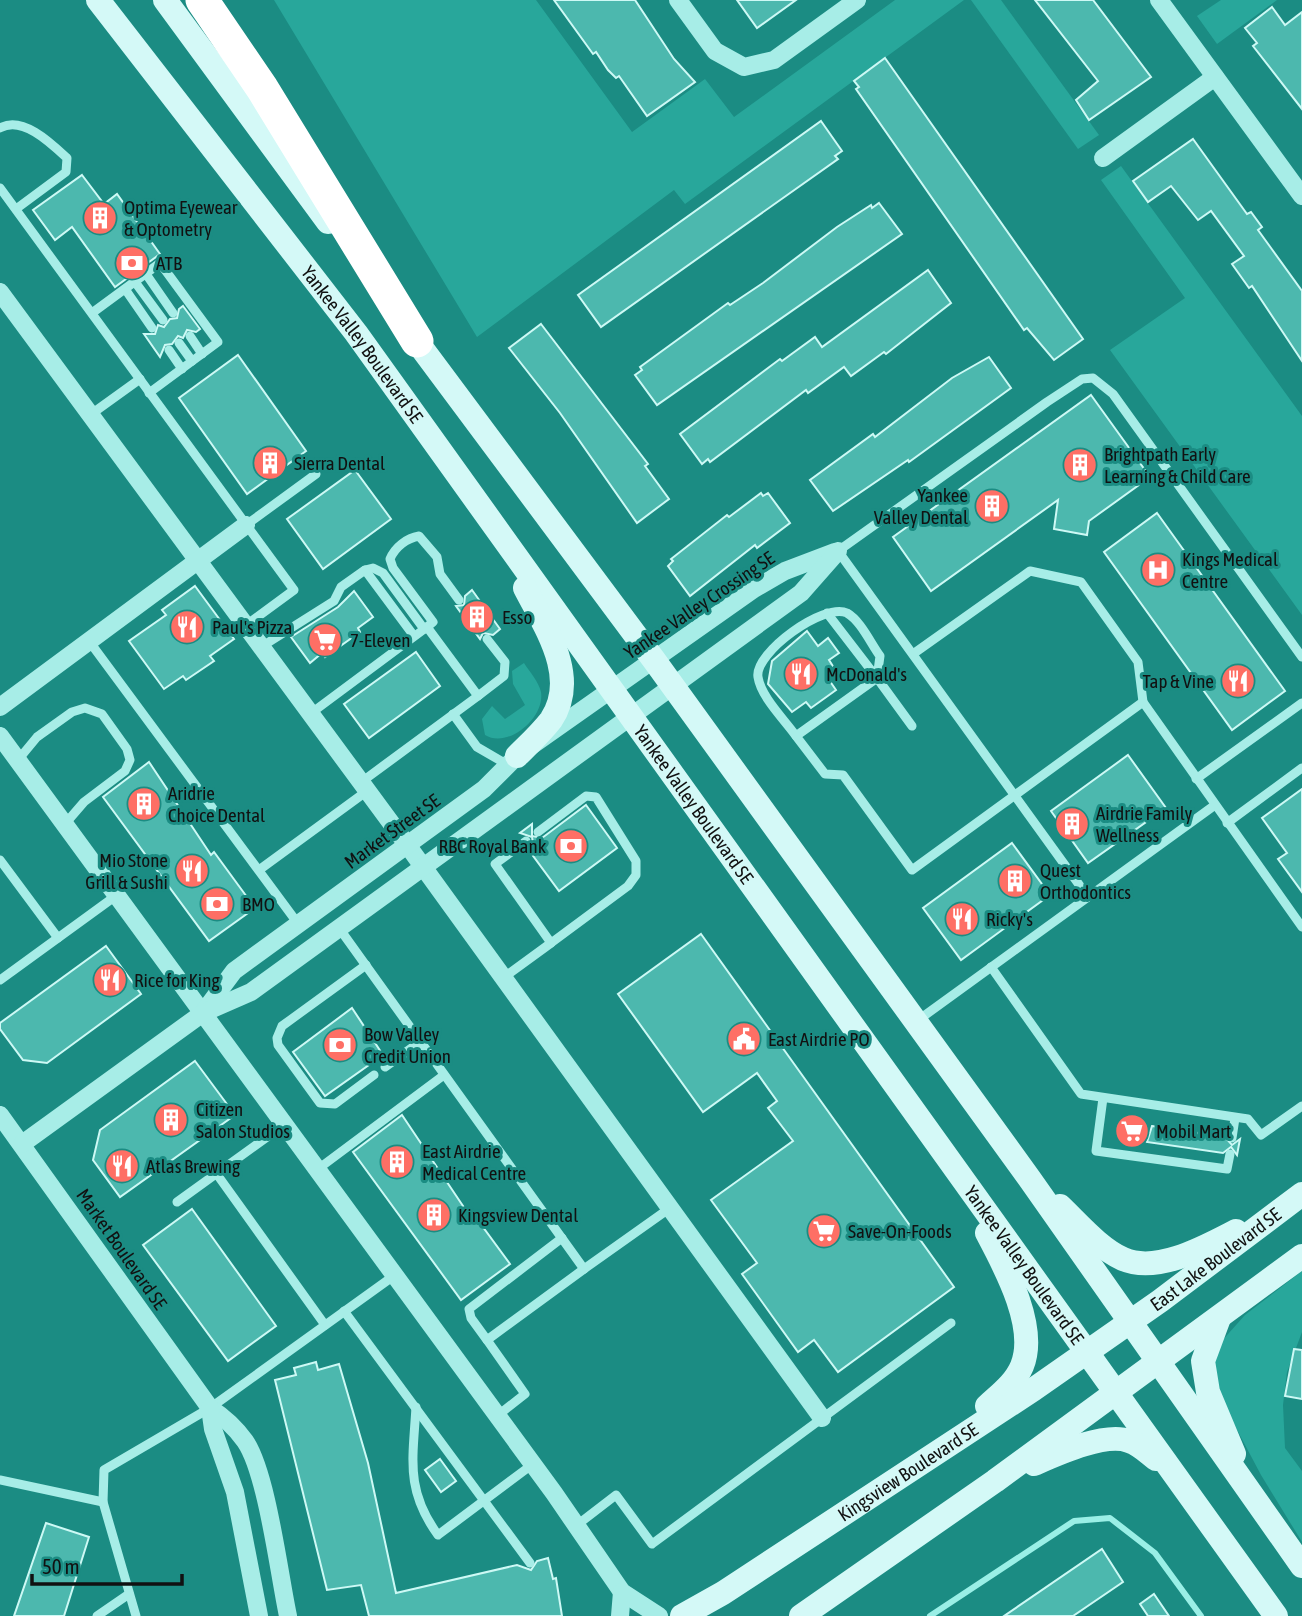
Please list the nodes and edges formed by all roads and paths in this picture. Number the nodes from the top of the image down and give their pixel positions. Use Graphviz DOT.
graph roads {
  1 [pos="98,0"];
  2 [pos="164,0"];
  3 [pos="202,0"];
  4 [pos="678,0"];
  5 [pos="857,0"];
  6 [pos="1159,0"];
  7 [pos="1215,77"];
  8 [pos="0,128"];
  9 [pos="1103,158"];
  10 [pos="0,188"];
  11 [pos="1302,196"];
  12 [pos="16,209"];
  13 [pos="146,274"];
  14 [pos="135,282"];
  15 [pos="125,289"];
  16 [pos="0,292"];
  17 [pos="92,313"];
  18 [pos="173,313"];
  19 [pos="163,320"];
  20 [pos="152,328"];
  21 [pos="190,336"];
  22 [pos="417,341"];
  23 [pos="179,343"];
  24 [pos="169,351"];
  25 [pos="202,354"];
  26 [pos="192,361"];
  27 [pos="182,369"];
  28 [pos="140,379"];
  29 [pos="149,393"];
  30 [pos="89,416"];
  31 [pos="316,474"];
  32 [pos="486,511"];
  33 [pos="246,526"];
  34 [pos="838,551"];
  35 [pos="198,561"];
  36 [pos="365,570"];
  37 [pos="459,600"];
  38 [pos="827,613"];
  39 [pos="245,626"];
  40 [pos="426,628"];
  41 [pos="414,636"];
  42 [pos="487,639"];
  43 [pos="89,641"];
  44 [pos="261,647"];
  45 [pos="913,654"];
  46 [pos="1302,657"];
  47 [pos="654,660"];
  48 [pos="877,678"];
  49 [pos="673,686"];
  50 [pos="612,689"];
  51 [pos="478,696"];
  52 [pos="1143,702"];
  53 [pos="1302,703"];
  54 [pos="0,707"];
  55 [pos="310,714"];
  56 [pos="453,714"];
  57 [pos="631,717"];
  58 [pos="912,726"];
  59 [pos="0,736"];
  60 [pos="796,736"];
  61 [pos="18,760"];
  62 [pos="513,760"];
  63 [pos="1302,768"];
  64 [pos="1196,779"];
  65 [pos="363,787"];
  66 [pos="1015,795"];
  67 [pos="1215,805"];
  68 [pos="1227,823"];
  69 [pos="65,824"];
  70 [pos="538,832"];
  71 [pos="526,841"];
  72 [pos="408,846"];
  73 [pos="0,860"];
  74 [pos="423,867"];
  75 [pos="259,870"];
  76 [pos="117,895"];
  77 [pos="1088,897"];
  78 [pos="299,925"];
  79 [pos="1302,927"];
  80 [pos="339,928"];
  81 [pos="58,938"];
  82 [pos="551,943"];
  83 [pos="366,965"];
  84 [pos="991,967"];
  85 [pos="503,978"];
  86 [pos="0,980"];
  87 [pos="203,1013"];
  88 [pos="916,1022"];
  89 [pos="420,1042"];
  90 [pos="385,1067"];
  91 [pos="374,1075"];
  92 [pos="444,1075"];
  93 [pos="1103,1098"];
  94 [pos="1302,1106"];
  95 [pos="0,1115"];
  96 [pos="1235,1118"];
  97 [pos="285,1124"];
  98 [pos="1232,1138"];
  99 [pos="22,1144"];
  100 [pos="1230,1154"];
  101 [pos="949,1159"];
  102 [pos="318,1169"];
  103 [pos="216,1173"];
  104 [pos="1029,1178"];
  105 [pos="1297,1198"];
  106 [pos="177,1202"];
  107 [pos="670,1208"];
  108 [pos="562,1238"];
  109 [pos="1302,1256"];
  110 [pos="584,1269"];
  111 [pos="395,1275"];
  112 [pos="344,1311"];
  113 [pos="1220,1317"];
  114 [pos="951,1323"];
  115 [pos="1129,1323"];
  116 [pos="325,1325"];
  117 [pos="487,1340"];
  118 [pos="1087,1352"];
  119 [pos="1157,1363"];
  120 [pos="1116,1392"];
  121 [pos="210,1408"];
  122 [pos="416,1408"];
  123 [pos="497,1416"];
  124 [pos="822,1418"];
  125 [pos="932,1456"];
  126 [pos="533,1464"];
  127 [pos="1175,1475"];
  128 [pos="0,1480"];
  129 [pos="995,1481"];
  130 [pos="484,1500"];
  131 [pos="103,1502"];
  132 [pos="1256,1502"];
  133 [pos="577,1525"];
  134 [pos="530,1563"];
  135 [pos="1302,1566"];
  136 [pos="622,1592"];
  137 [pos="129,1594"];
  138 [pos="97,1616"];
  139 [pos="136,1616"];
  140 [pos="259,1616"];
  141 [pos="288,1616"];
  142 [pos="620,1616"];
  143 [pos="659,1616"];
  144 [pos="682,1616"];
  145 [pos="801,1616"];
  146 [pos="1276,1616"];
  1 -- 32 [label="main road, Yankee Valley Boulevard SE"];
  2 -- 22 [label="main road"];
  3 -- 22 [label="highway"];
  4 -- 5 [label="street"];
  6 -- 7 [label="street"];
  7 -- 9 [label="street"];
  7 -- 11 [label="street"];
  8 -- 12 [label="lane"];
  10 -- 12 [label="lane"];
  12 -- 17 [label="lane"];
  13 -- 14 [label="lane"];
  13 -- 18 [label="lane"];
  13 -- 25 [label="lane"];
  14 -- 15 [label="lane"];
  14 -- 19 [label="lane"];
  15 -- 17 [label="lane"];
  15 -- 20 [label="lane"];
  16 -- 30 [label="street"];
  17 -- 28 [label="lane"];
  21 -- 25 [label="lane"];
  22 -- 47 [label="main road"];
  23 -- 26 [label="lane"];
  24 -- 27 [label="lane"];
  25 -- 26 [label="lane"];
  26 -- 27 [label="lane"];
  27 -- 29 [label="lane"];
  28 -- 29 [label="lane"];
  28 -- 30 [label="lane"];
  29 -- 33 [label="lane"];
  30 -- 35 [label="street"];
  31 -- 33 [label="lane"];
  32 -- 50 [label="main road, Yankee Valley Boulevard SE"];
  32 -- 62 [label="main road"];
  33 -- 35 [label="street"];
  33 -- 39 [label="lane"];
  34 -- 45 [label="lane"];
  34 -- 46 [label="lane"];
  34 -- 47 [label="street, Yankee Valley Crossing SE"];
  34 -- 49 [label="street"];
  35 -- 39 [label="street"];
  35 -- 43 [label="street"];
  36 -- 40 [label="lane"];
  36 -- 41 [label="lane"];
  36 -- 44 [label="lane"];
  37 -- 40 [label="lane"];
  38 -- 48 [label="lane"];
  38 -- 48 [label="lane"];
  38 -- 60 [label="lane"];
  39 -- 44 [label="street"];
  40 -- 41 [label="lane"];
  40 -- 51 [label="lane"];
  41 -- 55 [label="lane"];
  42 -- 51 [label="lane"];
  43 -- 54 [label="street"];
  43 -- 75 [label="lane"];
  44 -- 55 [label="street"];
  45 -- 52 [label="lane"];
  45 -- 66 [label="lane"];
  47 -- 49 [label="main road"];
  47 -- 50 [label="street, Yankee Valley Crossing SE"];
  48 -- 58 [label="lane"];
  48 -- 60 [label="lane"];
  49 -- 57 [label="street"];
  49 -- 88 [label="main road"];
  50 -- 57 [label="main road, Yankee Valley Boulevard SE"];
  50 -- 62 [label="street, Market Street SE"];
  51 -- 56 [label="lane"];
  52 -- 64 [label="lane"];
  52 -- 66 [label="lane"];
  53 -- 64 [label="lane"];
  55 -- 65 [label="street"];
  56 -- 62 [label="lane"];
  56 -- 65 [label="lane"];
  57 -- 74 [label="street, Market Street SE"];
  57 -- 101 [label="main road, Yankee Valley Boulevard SE"];
  59 -- 61 [label="street"];
  60 -- 66 [label="lane"];
  61 -- 69 [label="street"];
  61 -- 69 [label="lane"];
  62 -- 72 [label="street, Market Street SE"];
  63 -- 68 [label="lane"];
  64 -- 67 [label="lane"];
  65 -- 72 [label="street"];
  65 -- 75 [label="lane"];
  66 -- 77 [label="lane"];
  67 -- 68 [label="lane"];
  67 -- 77 [label="lane"];
  68 -- 79 [label="lane"];
  69 -- 76 [label="street"];
  70 -- 82 [label="lane"];
  71 -- 82 [label="lane"];
  72 -- 74 [label="street"];
  72 -- 78 [label="street, Market Street SE"];
  73 -- 81 [label="lane"];
  74 -- 80 [label="street, Market Street SE"];
  74 -- 85 [label="street"];
  75 -- 78 [label="lane"];
  76 -- 81 [label="lane"];
  76 -- 87 [label="street"];
  77 -- 84 [label="lane"];
  78 -- 87 [label="street, Market Street SE"];
  80 -- 83 [label="lane"];
  80 -- 87 [label="street, Market Street SE"];
  81 -- 86 [label="lane"];
  82 -- 85 [label="lane"];
  83 -- 89 [label="lane"];
  83 -- 91 [label="lane"];
  84 -- 88 [label="lane"];
  84 -- 93 [label="lane"];
  85 -- 107 [label="street"];
  87 -- 97 [label="street"];
  87 -- 99 [label="street, Market Street SE"];
  88 -- 104 [label="main road"];
  89 -- 90 [label="lane"];
  89 -- 92 [label="lane"];
  92 -- 102 [label="lane"];
  92 -- 108 [label="lane"];
  93 -- 96 [label="lane"];
  93 -- 100 [label="lane"];
  94 -- 96 [label="lane"];
  95 -- 99 [label="street, Market Boulevard SE"];
  96 -- 98 [label="lane"];
  97 -- 102 [label="street"];
  97 -- 103 [label="lane"];
  99 -- 121 [label="street, Market Boulevard SE"];
  101 -- 118 [label="main road, Yankee Valley Boulevard SE"];
  101 -- 125 [label="main road"];
  102 -- 111 [label="street"];
  103 -- 106 [label="lane"];
  103 -- 116 [label="lane"];
  104 -- 105 [label="main road"];
  104 -- 115 [label="main road"];
  105 -- 115 [label="main road, East Lake Boulevard SE"];
  107 -- 110 [label="lane"];
  107 -- 124 [label="street"];
  108 -- 110 [label="lane"];
  108 -- 117 [label="lane"];
  109 -- 113 [label="main road"];
  110 -- 117 [label="lane"];
  111 -- 112 [label="lane"];
  111 -- 123 [label="street"];
  112 -- 116 [label="lane"];
  112 -- 122 [label="lane"];
  113 -- 119 [label="main road"];
  113 -- 132 [label="main road"];
  114 -- 124 [label="lane"];
  115 -- 118 [label="main road, Kingsview Boulevard SE"];
  115 -- 119 [label="main road"];
  116 -- 121 [label="lane"];
  117 -- 123 [label="lane"];
  118 -- 120 [label="main road, Yankee Valley Boulevard SE"];
  118 -- 125 [label="main road, Kingsview Boulevard SE"];
  119 -- 120 [label="main road"];
  119 -- 132 [label="main road"];
  120 -- 127 [label="main road, Yankee Valley Boulevard SE"];
  120 -- 129 [label="main road"];
  121 -- 131 [label="lane"];
  121 -- 140 [label="street, Market Boulevard SE"];
  121 -- 141 [label="street, Market Boulevard SE"];
  122 -- 130 [label="lane"];
  122 -- 130 [label="lane"];
  123 -- 126 [label="street"];
  124 -- 133 [label="lane"];
  125 -- 144 [label="main road, Kingsview Boulevard SE"];
  126 -- 130 [label="lane"];
  126 -- 133 [label="street"];
  127 -- 129 [label="main road"];
  127 -- 146 [label="main road, Yankee Valley Boulevard SE"];
  128 -- 131 [label="lane"];
  129 -- 145 [label="main road"];
  130 -- 134 [label="lane"];
  131 -- 137 [label="lane"];
  132 -- 135 [label="main road"];
  133 -- 136 [label="street"];
  136 -- 142 [label="street"];
  136 -- 143 [label="street"];
  137 -- 138 [label="lane"];
  137 -- 139 [label="lane"];
}
